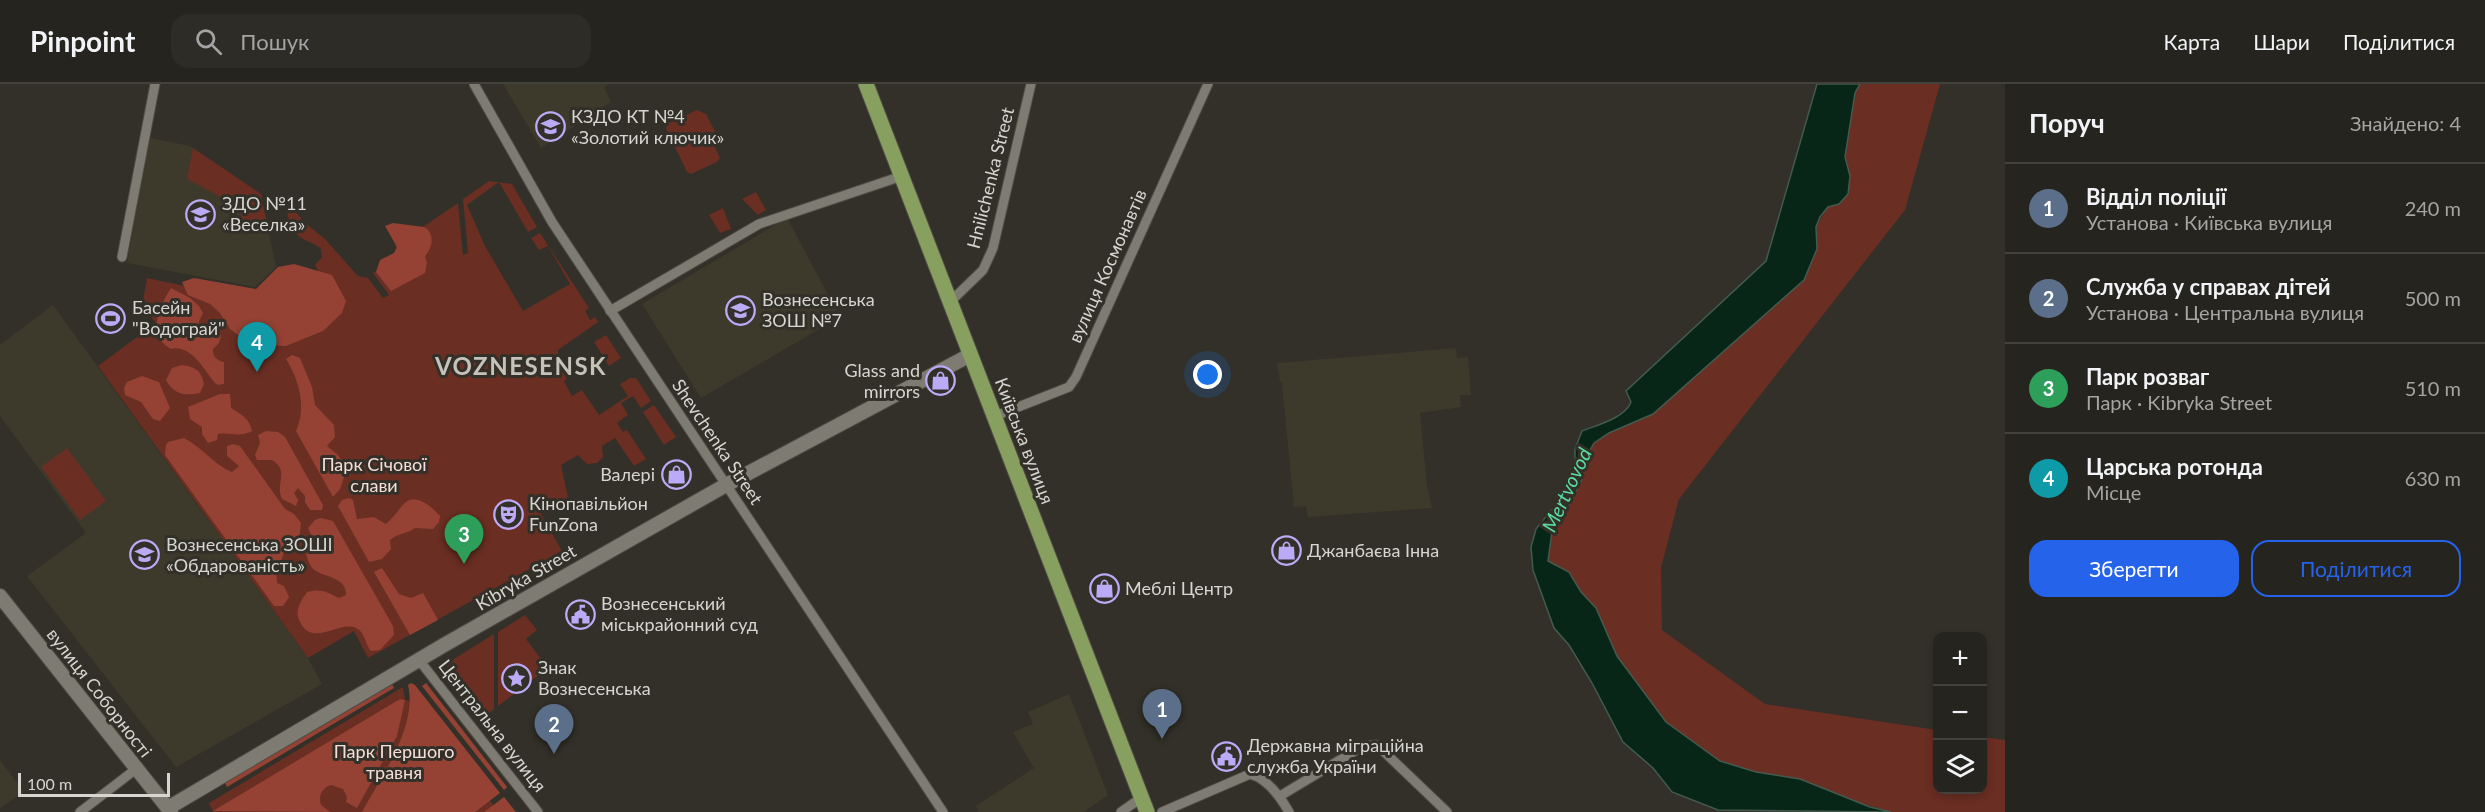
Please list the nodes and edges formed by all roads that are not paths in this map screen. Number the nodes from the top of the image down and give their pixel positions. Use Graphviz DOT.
graph roads {
  1 [pos="155,84"];
  2 [pos="474,84"];
  3 [pos="866,84"];
  4 [pos="1031,84"];
  5 [pos="1208,84"];
  6 [pos="902,176"];
  7 [pos="122,257"];
  8 [pos="951,301"];
  9 [pos="610,311"];
  10 [pos="969,355"];
  11 [pos="993,417"];
  12 [pos="726,485"];
  13 [pos="0,596"];
  14 [pos="419,660"];
  15 [pos="136,769"];
  16 [pos="1280,796"];
  17 [pos="1142,807"];
  18 [pos="169,810"];
  19 [pos="80,812"];
  20 [pos="538,812"];
  21 [pos="943,812"];
  22 [pos="1121,812"];
  23 [pos="1162,812"];
  24 [pos="1289,812"];
  25 [pos="1447,812"];
  1 -- 7 [label="street"];
  2 -- 9 [label="street, Shevchenka Street"];
  3 -- 6 [label="main road, Київська вулиця"];
  4 -- 8 [label="street, Hnilichenka Street"];
  5 -- 11 [label="street, вулиця Космонавтів"];
  6 -- 8 [label="main road, Київська вулиця"];
  6 -- 9 [label="street"];
  8 -- 10 [label="main road, Київська вулиця"];
  9 -- 12 [label="street, Shevchenka Street"];
  10 -- 11 [label="main road, Київська вулиця"];
  10 -- 12 [label="main road, Kibryka Street"];
  11 -- 17 [label="main road, Київська вулиця"];
  12 -- 14 [label="main road, Kibryka Street"];
  12 -- 21 [label="street, Shevchenka Street"];
  13 -- 15 [label="main road, вулиця Соборності"];
  14 -- 18 [label="main road, Kibryka Street"];
  14 -- 20 [label="street, Центральна вулиця"];
  15 -- 18 [label="main road, вулиця Соборності"];
  15 -- 19 [label="street"];
  16 -- 23 [label="street"];
  16 -- 24 [label="street"];
  16 -- 25 [label="street"];
  17 -- 22 [label="street"];
}
